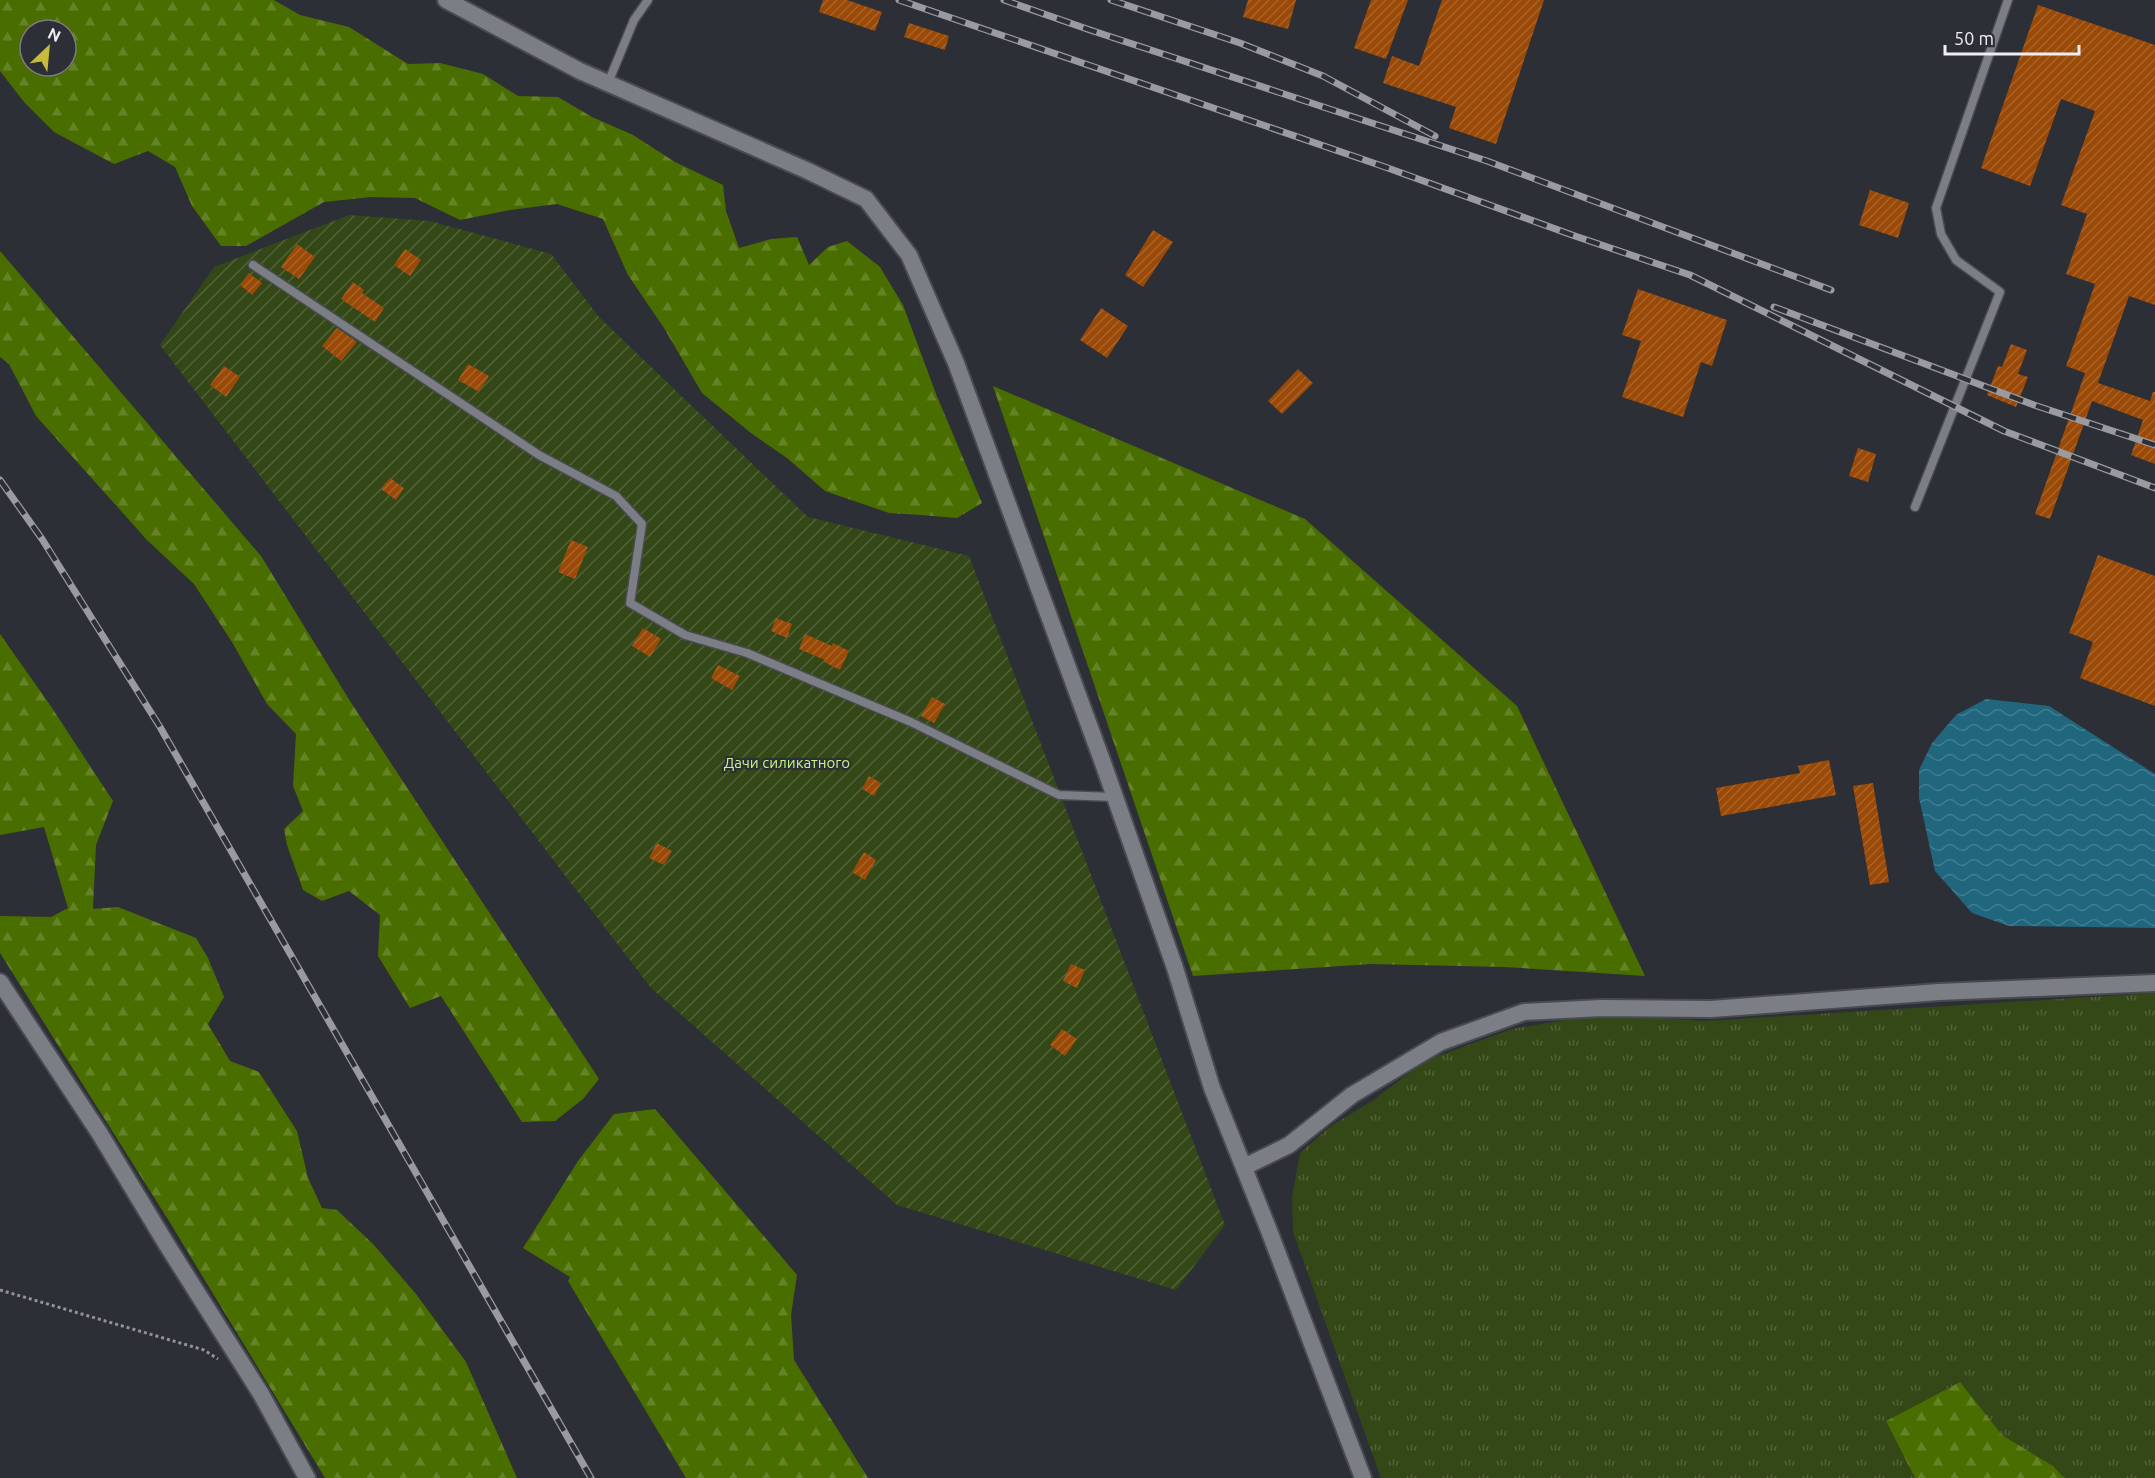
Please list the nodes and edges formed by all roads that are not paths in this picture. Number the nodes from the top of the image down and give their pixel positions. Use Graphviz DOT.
graph roads {
  1 [pos="446,0"];
  2 [pos="648,0"];
  3 [pos="2008,0"];
  4 [pos="608,83"];
  5 [pos="252,265"];
  6 [pos="1915,507"];
  7 [pos="1114,797"];
  8 [pos="0,982"];
  9 [pos="2155,983"];
  10 [pos="1244,1167"];
  11 [pos="307,1478"];
  12 [pos="1363,1478"];
  1 -- 4 [label="street"];
  2 -- 4 [label="lane"];
  3 -- 6 [label="lane"];
  4 -- 7 [label="street"];
  5 -- 7 [label="lane"];
  7 -- 10 [label="street"];
  8 -- 11 [label="street"];
  9 -- 10 [label="street"];
  10 -- 12 [label="street"];
}
